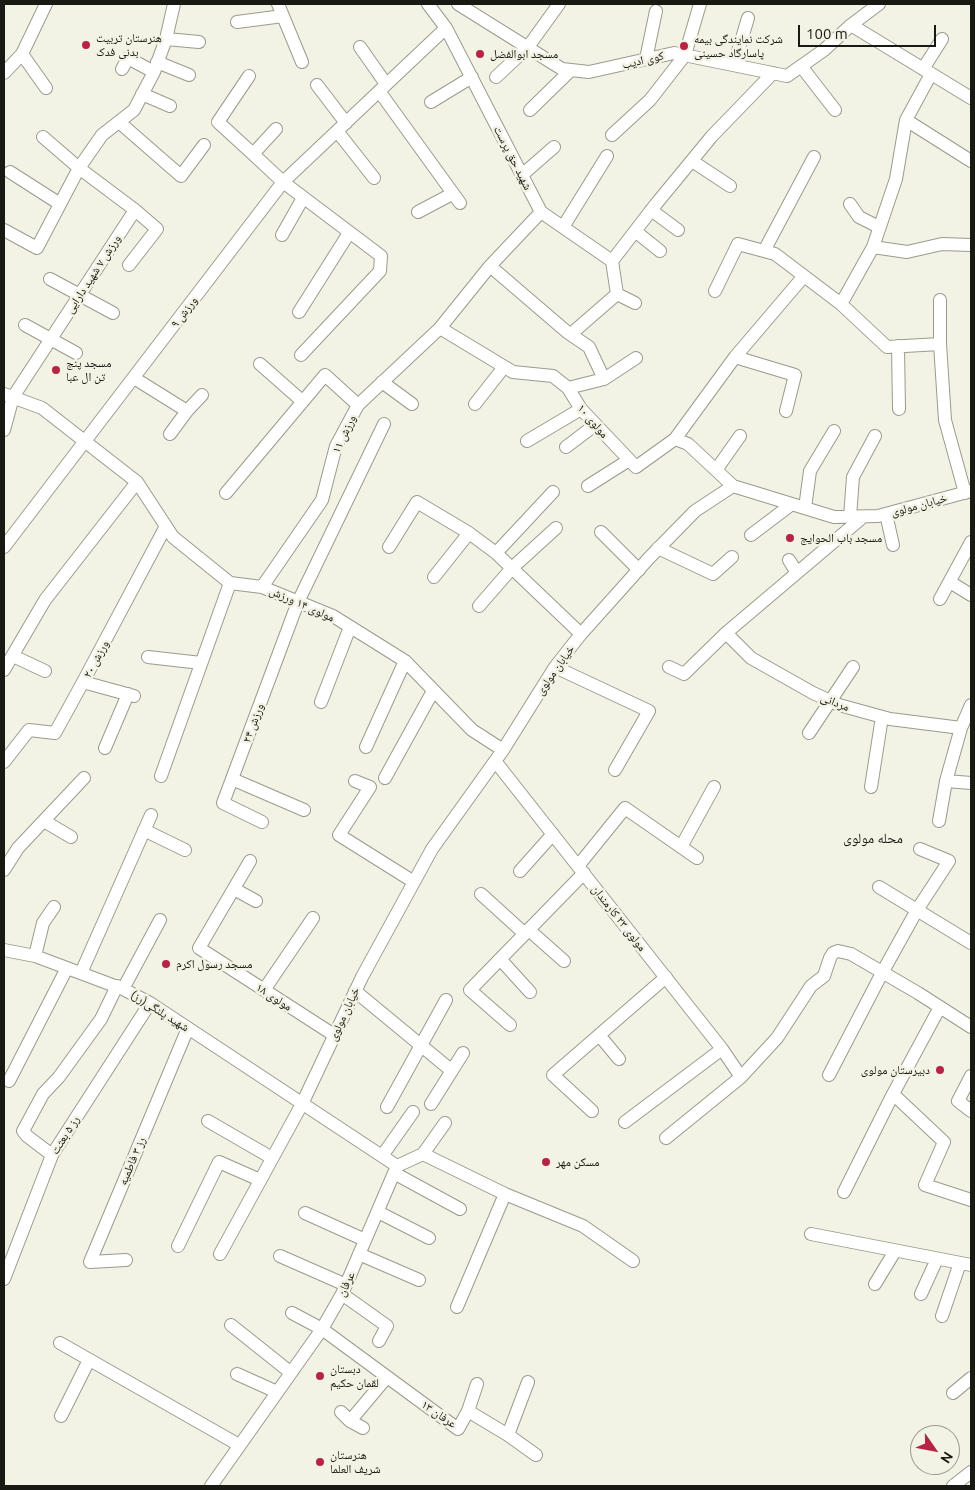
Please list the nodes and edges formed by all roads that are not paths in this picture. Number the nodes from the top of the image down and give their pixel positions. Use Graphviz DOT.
graph roads {
  1 [pos="46,4"];
  2 [pos="174,4"];
  3 [pos="278,4"];
  4 [pos="428,4"];
  5 [pos="458,4"];
  6 [pos="559,4"];
  7 [pos="700,4"];
  8 [pos="879,4"];
  9 [pos="656,11"];
  10 [pos="282,16"];
  11 [pos="748,18"];
  12 [pos="237,22"];
  13 [pos="851,25"];
  14 [pos="446,28"];
  15 [pos="166,39"];
  16 [pos="942,39"];
  17 [pos="199,42"];
  18 [pos="360,47"];
  19 [pos="528,47"];
  20 [pos="22,54"];
  21 [pos="685,55"];
  22 [pos="646,59"];
  23 [pos="302,62"];
  24 [pos="734,65"];
  25 [pos="801,66"];
  26 [pos="156,67"];
  27 [pos="122,70"];
  28 [pos="571,70"];
  29 [pos="927,72"];
  30 [pos="4,73"];
  31 [pos="773,73"];
  32 [pos="189,75"];
  33 [pos="249,76"];
  34 [pos="472,77"];
  35 [pos="496,77"];
  36 [pos="317,85"];
  37 [pos="46,88"];
  38 [pos="383,88"];
  39 [pos="142,94"];
  40 [pos="971,98"];
  41 [pos="431,102"];
  42 [pos="170,106"];
  43 [pos="530,110"];
  44 [pos="835,110"];
  45 [pos="906,120"];
  46 [pos="119,122"];
  47 [pos="341,127"];
  48 [pos="276,130"];
  49 [pos="612,135"];
  50 [pos="43,137"];
  51 [pos="204,145"];
  52 [pos="554,147"];
  53 [pos="253,154"];
  54 [pos="607,156"];
  55 [pos="814,157"];
  56 [pos="692,160"];
  57 [pos="971,160"];
  58 [pos="79,168"];
  59 [pos="10,172"];
  60 [pos="522,175"];
  61 [pos="374,178"];
  62 [pos="283,182"];
  63 [pos="730,186"];
  64 [pos="303,198"];
  65 [pos="60,204"];
  66 [pos="850,204"];
  67 [pos="135,210"];
  68 [pos="651,210"];
  69 [pos="418,212"];
  70 [pos="541,212"];
  71 [pos="563,227"];
  72 [pos="879,227"];
  73 [pos="4,230"];
  74 [pos="678,230"];
  75 [pos="635,231"];
  76 [pos="350,233"];
  77 [pos="282,235"];
  78 [pos="971,246"];
  79 [pos="873,247"];
  80 [pos="660,251"];
  81 [pos="764,251"];
  82 [pos="612,262"];
  83 [pos="129,264"];
  84 [pos="490,266"];
  85 [pos="804,276"];
  86 [pos="50,279"];
  87 [pos="715,291"];
  88 [pos="617,294"];
  89 [pos="80,295"];
  90 [pos="940,300"];
  91 [pos="635,303"];
  92 [pos="841,304"];
  93 [pos="299,312"];
  94 [pos="113,314"];
  95 [pos="25,325"];
  96 [pos="440,328"];
  97 [pos="571,334"];
  98 [pos="52,340"];
  99 [pos="940,344"];
  100 [pos="898,346"];
  101 [pos="76,354"];
  102 [pos="301,355"];
  103 [pos="735,357"];
  104 [pos="636,358"];
  105 [pos="260,364"];
  106 [pos="504,367"];
  107 [pos="134,378"];
  108 [pos="604,380"];
  109 [pos="382,382"];
  110 [pos="568,388"];
  111 [pos="8,395"];
  112 [pos="202,395"];
  113 [pos="302,401"];
  114 [pos="358,404"];
  115 [pos="412,404"];
  116 [pos="475,404"];
  117 [pos="581,409"];
  118 [pos="900,409"];
  119 [pos="187,410"];
  120 [pos="786,411"];
  121 [pos="384,424"];
  122 [pos="595,425"];
  123 [pos="4,430"];
  124 [pos="834,431"];
  125 [pos="170,434"];
  126 [pos="740,436"];
  127 [pos="875,436"];
  128 [pos="674,439"];
  129 [pos="527,441"];
  130 [pos="86,442"];
  131 [pos="566,446"];
  132 [pos="629,460"];
  133 [pos="716,470"];
  134 [pos="137,482"];
  135 [pos="588,486"];
  136 [pos="733,486"];
  137 [pos="553,492"];
  138 [pos="968,492"];
  139 [pos="226,493"];
  140 [pos="798,506"];
  141 [pos="886,514"];
  142 [pos="856,517"];
  143 [pos="166,526"];
  144 [pos="556,528"];
  145 [pos="601,532"];
  146 [pos="469,533"];
  147 [pos="751,535"];
  148 [pos="971,542"];
  149 [pos="893,545"];
  150 [pos="4,547"];
  151 [pos="389,547"];
  152 [pos="658,548"];
  153 [pos="496,553"];
  154 [pos="732,557"];
  155 [pos="789,560"];
  156 [pos="512,568"];
  157 [pos="639,570"];
  158 [pos="797,573"];
  159 [pos="434,578"];
  160 [pos="950,582"];
  161 [pos="230,583"];
  162 [pos="262,587"];
  163 [pos="971,595"];
  164 [pos="940,599"];
  165 [pos="298,602"];
  166 [pos="479,606"];
  167 [pos="350,627"];
  168 [pos="726,633"];
  169 [pos="581,634"];
  170 [pos="13,656"];
  171 [pos="148,657"];
  172 [pos="404,661"];
  173 [pos="201,663"];
  174 [pos="555,667"];
  175 [pos="669,667"];
  176 [pos="853,667"];
  177 [pos="4,670"];
  178 [pos="45,671"];
  179 [pos="83,682"];
  180 [pos="433,691"];
  181 [pos="831,701"];
  182 [pos="321,702"];
  183 [pos="971,705"];
  184 [pos="882,717"];
  185 [pos="961,728"];
  186 [pos="809,733"];
  187 [pos="366,747"];
  188 [pos="105,748"];
  189 [pos="503,750"];
  190 [pos="495,761"];
  191 [pos="4,762"];
  192 [pos="615,770"];
  193 [pos="161,776"];
  194 [pos="84,778"];
  195 [pos="385,778"];
  196 [pos="232,779"];
  197 [pos="355,781"];
  198 [pos="946,781"];
  199 [pos="971,783"];
  200 [pos="871,787"];
  201 [pos="714,788"];
  202 [pos="304,810"];
  203 [pos="151,815"];
  204 [pos="44,821"];
  205 [pos="262,822"];
  206 [pos="939,822"];
  207 [pos="144,830"];
  208 [pos="553,834"];
  209 [pos="71,838"];
  210 [pos="682,847"];
  211 [pos="920,849"];
  212 [pos="185,850"];
  213 [pos="697,858"];
  214 [pos="250,861"];
  215 [pos="4,870"];
  216 [pos="581,870"];
  217 [pos="520,871"];
  218 [pos="414,882"];
  219 [pos="879,887"];
  220 [pos="234,889"];
  221 [pos="481,894"];
  222 [pos="256,901"];
  223 [pos="54,907"];
  224 [pos="917,910"];
  225 [pos="313,918"];
  226 [pos="160,920"];
  227 [pos="527,932"];
  228 [pos="971,943"];
  229 [pos="4,950"];
  230 [pos="35,956"];
  231 [pos="500,959"];
  232 [pos="564,961"];
  233 [pos="67,968"];
  234 [pos="80,973"];
  235 [pos="882,973"];
  236 [pos="666,977"];
  237 [pos="120,988"];
  238 [pos="264,990"];
  239 [pos="355,991"];
  240 [pos="530,992"];
  241 [pos="446,1000"];
  242 [pos="150,1002"];
  243 [pos="940,1007"];
  244 [pos="510,1025"];
  245 [pos="971,1027"];
  246 [pos="188,1028"];
  247 [pos="334,1035"];
  248 [pos="600,1035"];
  249 [pos="421,1046"];
  250 [pos="722,1049"];
  251 [pos="463,1053"];
  252 [pos="619,1059"];
  253 [pos="452,1071"];
  254 [pos="829,1075"];
  255 [pos="971,1076"];
  256 [pos="741,1077"];
  257 [pos="9,1081"];
  258 [pos="893,1094"];
  259 [pos="302,1104"];
  260 [pos="431,1104"];
  261 [pos="387,1107"];
  262 [pos="592,1111"];
  263 [pos="971,1111"];
  264 [pos="413,1112"];
  265 [pos="208,1121"];
  266 [pos="625,1122"];
  267 [pos="445,1123"];
  268 [pos="666,1138"];
  269 [pos="423,1154"];
  270 [pos="52,1155"];
  271 [pos="382,1156"];
  272 [pos="272,1158"];
  273 [pos="396,1169"];
  274 [pos="260,1180"];
  275 [pos="844,1192"];
  276 [pos="505,1194"];
  277 [pos="971,1200"];
  278 [pos="460,1209"];
  279 [pos="378,1212"];
  280 [pos="305,1213"];
  281 [pos="811,1234"];
  282 [pos="429,1238"];
  283 [pos="365,1240"];
  284 [pos="178,1246"];
  285 [pos="895,1251"];
  286 [pos="220,1254"];
  287 [pos="359,1254"];
  288 [pos="280,1256"];
  289 [pos="937,1259"];
  290 [pos="126,1260"];
  291 [pos="633,1261"];
  292 [pos="965,1264"];
  293 [pos="4,1279"];
  294 [pos="419,1280"];
  295 [pos="876,1284"];
  296 [pos="344,1290"];
  297 [pos="921,1294"];
  298 [pos="456,1306"];
  299 [pos="292,1313"];
  300 [pos="942,1316"];
  301 [pos="231,1325"];
  302 [pos="322,1329"];
  303 [pos="378,1341"];
  304 [pos="60,1343"];
  305 [pos="90,1360"];
  306 [pos="290,1372"];
  307 [pos="237,1374"];
  308 [pos="387,1377"];
  309 [pos="971,1378"];
  310 [pos="528,1382"];
  311 [pos="478,1384"];
  312 [pos="277,1392"];
  313 [pos="953,1393"];
  314 [pos="468,1411"];
  315 [pos="61,1416"];
  316 [pos="363,1428"];
  317 [pos="508,1435"];
  318 [pos="239,1446"];
  319 [pos="536,1455"];
  320 [pos="971,1472"];
  321 [pos="212,1486"];
  322 [pos="953,1486"];
  1 -- 20 [label="street"];
  2 -- 15 [label="street"];
  3 -- 10 [label="street"];
  4 -- 14 [label="street, شهید حق پرست"];
  5 -- 19 [label="street, کوی ادیب"];
  6 -- 19 [label="street"];
  7 -- 21 [label="street"];
  8 -- 13 [label="street, کوی ادیب"];
  9 -- 22 [label="street"];
  10 -- 12 [label="street"];
  10 -- 23 [label="street"];
  11 -- 24 [label="street"];
  13 -- 25 [label="street, کوی ادیب"];
  13 -- 29 [label="street"];
  14 -- 34 [label="street, شهید حق پرست"];
  14 -- 38 [label="street, ورزش ۹"];
  15 -- 17 [label="street"];
  15 -- 26 [label="street"];
  16 -- 29 [label="street"];
  18 -- 38 [label="street"];
  19 -- 28 [label="street, کوی ادیب"];
  19 -- 35 [label="street"];
  20 -- 30 [label="street"];
  20 -- 37 [label="street"];
  21 -- 22 [label="street, کوی ادیب"];
  21 -- 24 [label="street, کوی ادیب"];
  21 -- 49 [label="street"];
  22 -- 28 [label="street, کوی ادیب"];
  24 -- 31 [label="street, کوی ادیب"];
  25 -- 31 [label="street, کوی ادیب"];
  25 -- 44 [label="street"];
  26 -- 27 [label="street"];
  26 -- 32 [label="street"];
  26 -- 39 [label="street"];
  28 -- 43 [label="street"];
  29 -- 40 [label="street"];
  29 -- 45 [label="street"];
  31 -- 56 [label="street"];
  33 -- 53 [label="street"];
  34 -- 41 [label="street"];
  34 -- 60 [label="street, شهید حق پرست"];
  36 -- 47 [label="street"];
  38 -- 47 [label="street, ورزش ۹"];
  38 -- 69 [label="street"];
  39 -- 42 [label="street"];
  39 -- 46 [label="street"];
  45 -- 57 [label="street"];
  45 -- 72 [label="street"];
  46 -- 51 [label="street"];
  46 -- 58 [label="street"];
  47 -- 61 [label="street"];
  47 -- 62 [label="street, ورزش ۹"];
  48 -- 53 [label="street"];
  50 -- 58 [label="street"];
  52 -- 60 [label="street"];
  53 -- 62 [label="street"];
  54 -- 71 [label="street"];
  55 -- 81 [label="street"];
  56 -- 63 [label="street"];
  56 -- 68 [label="street"];
  58 -- 65 [label="street"];
  58 -- 67 [label="street"];
  59 -- 65 [label="street"];
  60 -- 70 [label="street, شهید حق پرست"];
  62 -- 64 [label="street"];
  62 -- 107 [label="street, ورزش ۹"];
  64 -- 76 [label="street"];
  64 -- 77 [label="street"];
  65 -- 73 [label="street"];
  66 -- 72 [label="street"];
  67 -- 83 [label="street"];
  67 -- 89 [label="street, ورزش ۷ شهید دارایی"];
  68 -- 74 [label="street"];
  68 -- 75 [label="street"];
  70 -- 71 [label="street, شهید حق پرست"];
  70 -- 84 [label="street, ورزش ۱۱"];
  71 -- 82 [label="street, شهید حق پرست"];
  72 -- 79 [label="street"];
  75 -- 80 [label="street"];
  75 -- 82 [label="street"];
  76 -- 93 [label="street"];
  76 -- 102 [label="street"];
  78 -- 79 [label="street"];
  79 -- 92 [label="street"];
  81 -- 85 [label="street"];
  81 -- 87 [label="street"];
  82 -- 88 [label="street"];
  84 -- 96 [label="street, ورزش ۱۱"];
  84 -- 97 [label="street"];
  85 -- 92 [label="street"];
  85 -- 103 [label="street"];
  86 -- 89 [label="street"];
  88 -- 91 [label="street"];
  88 -- 97 [label="street"];
  89 -- 94 [label="street"];
  89 -- 98 [label="street, ورزش ۷ شهید دارایی"];
  90 -- 99 [label="street"];
  92 -- 100 [label="street"];
  95 -- 98 [label="street"];
  96 -- 106 [label="street, مولوی ۱۰"];
  96 -- 109 [label="street, ورزش ۱۱"];
  97 -- 108 [label="street"];
  98 -- 101 [label="street"];
  98 -- 111 [label="street, ورزش ۷ شهید دارایی"];
  99 -- 100 [label="street"];
  99 -- 138 [label="street"];
  100 -- 118 [label="street"];
  103 -- 120 [label="street"];
  103 -- 128 [label="street"];
  104 -- 108 [label="street"];
  105 -- 113 [label="street"];
  106 -- 110 [label="street, مولوی ۱۰"];
  106 -- 116 [label="street"];
  107 -- 119 [label="street"];
  107 -- 130 [label="street, ورزش ۹"];
  108 -- 110 [label="street"];
  109 -- 114 [label="street, ورزش ۱۱"];
  109 -- 115 [label="street"];
  110 -- 117 [label="street, مولوی ۱۰"];
  111 -- 123 [label="street, ورزش ۷ شهید دارایی"];
  111 -- 130 [label="street"];
  112 -- 119 [label="street"];
  113 -- 114 [label="street"];
  113 -- 139 [label="street"];
  114 -- 162 [label="street, ورزش ۱۱"];
  117 -- 122 [label="street, مولوی ۱۰"];
  117 -- 129 [label="street"];
  119 -- 125 [label="street"];
  121 -- 165 [label="street, ورزش ۲۴"];
  122 -- 131 [label="street"];
  122 -- 132 [label="street, مولوی ۱۰"];
  124 -- 140 [label="street"];
  126 -- 133 [label="street"];
  127 -- 142 [label="street"];
  128 -- 132 [label="street"];
  128 -- 133 [label="street"];
  130 -- 134 [label="street"];
  130 -- 150 [label="street, ورزش ۹"];
  132 -- 135 [label="street"];
  133 -- 136 [label="street"];
  134 -- 143 [label="street"];
  134 -- 170 [label="street"];
  136 -- 140 [label="street, خیابان مولوی"];
  136 -- 152 [label="street, خیابان مولوی"];
  137 -- 153 [label="street"];
  138 -- 141 [label="street, خیابان مولوی"];
  140 -- 142 [label="street, خیابان مولوی"];
  140 -- 147 [label="street"];
  141 -- 142 [label="street, خیابان مولوی"];
  141 -- 149 [label="street"];
  142 -- 158 [label="street"];
  143 -- 161 [label="street"];
  143 -- 179 [label="street, ورزش ۲۰"];
  144 -- 156 [label="street"];
  145 -- 157 [label="street"];
  146 -- 151 [label="street"];
  146 -- 153 [label="street"];
  146 -- 159 [label="street"];
  148 -- 160 [label="street"];
  152 -- 154 [label="street"];
  152 -- 157 [label="street, خیابان مولوی"];
  153 -- 156 [label="street"];
  155 -- 158 [label="street"];
  156 -- 166 [label="street"];
  156 -- 169 [label="street"];
  157 -- 169 [label="street, خیابان مولوی"];
  158 -- 168 [label="street"];
  160 -- 163 [label="street"];
  160 -- 164 [label="street"];
  161 -- 162 [label="street, مولوی ۱۴ ورزش"];
  161 -- 173 [label="street"];
  162 -- 165 [label="street, مولوی ۱۴ ورزش"];
  165 -- 167 [label="street, مولوی ۱۴ ورزش"];
  165 -- 196 [label="street, ورزش ۲۴"];
  167 -- 172 [label="street, مولوی ۱۴ ورزش"];
  167 -- 182 [label="street"];
  168 -- 175 [label="street"];
  168 -- 181 [label="street, مردانی"];
  169 -- 174 [label="street, خیابان مولوی"];
  170 -- 177 [label="street"];
  170 -- 178 [label="street"];
  171 -- 173 [label="street"];
  172 -- 180 [label="street, مولوی ۱۴ ورزش"];
  172 -- 187 [label="street"];
  173 -- 193 [label="street"];
  174 -- 189 [label="street, خیابان مولوی"];
  174 -- 192 [label="street"];
  176 -- 181 [label="street"];
  179 -- 188 [label="street"];
  179 -- 191 [label="street, ورزش ۲۰"];
  180 -- 189 [label="street, مولوی ۱۴ ورزش"];
  180 -- 195 [label="street"];
  181 -- 184 [label="street, مردانی"];
  181 -- 186 [label="street"];
  183 -- 185 [label="street"];
  184 -- 185 [label="street, مردانی"];
  184 -- 200 [label="street"];
  185 -- 198 [label="street"];
  189 -- 190 [label="street, خیابان مولوی"];
  190 -- 208 [label="street, مولوی ۲۳ کارمندان"];
  190 -- 218 [label="street, خیابان مولوی"];
  194 -- 204 [label="street"];
  196 -- 202 [label="street"];
  196 -- 205 [label="street, ورزش ۲۴"];
  197 -- 218 [label="street"];
  198 -- 199 [label="street"];
  198 -- 206 [label="street"];
  201 -- 210 [label="street"];
  203 -- 207 [label="street"];
  204 -- 209 [label="street"];
  204 -- 215 [label="street"];
  207 -- 212 [label="street"];
  207 -- 234 [label="street"];
  208 -- 216 [label="street, مولوی ۲۳ کارمندان"];
  208 -- 217 [label="street"];
  210 -- 213 [label="street"];
  210 -- 216 [label="street"];
  211 -- 224 [label="street"];
  214 -- 220 [label="street, مولوی ۱۸"];
  216 -- 227 [label="street"];
  216 -- 236 [label="street, مولوی ۲۳ کارمندان"];
  218 -- 239 [label="street, خیابان مولوی"];
  219 -- 224 [label="street"];
  220 -- 222 [label="street"];
  220 -- 238 [label="street, مولوی ۱۸"];
  221 -- 227 [label="street"];
  223 -- 230 [label="street"];
  224 -- 228 [label="street"];
  224 -- 235 [label="street"];
  225 -- 238 [label="street"];
  226 -- 237 [label="street"];
  227 -- 231 [label="street"];
  227 -- 232 [label="street"];
  229 -- 230 [label="street, شهید پلنگی(رز)"];
  230 -- 233 [label="street, شهید پلنگی(رز)"];
  231 -- 240 [label="street"];
  231 -- 244 [label="street"];
  233 -- 234 [label="street, شهید پلنگی(رز)"];
  233 -- 257 [label="street"];
  234 -- 237 [label="street, شهید پلنگی(رز)"];
  235 -- 243 [label="street"];
  235 -- 254 [label="street"];
  235 -- 256 [label="street"];
  236 -- 248 [label="street"];
  236 -- 250 [label="street, مولوی ۲۳ کارمندان"];
  237 -- 242 [label="street, شهید پلنگی(رز)"];
  237 -- 270 [label="street"];
  238 -- 247 [label="street, مولوی ۱۸"];
  239 -- 247 [label="street, خیابان مولوی"];
  239 -- 249 [label="street"];
  241 -- 249 [label="street"];
  242 -- 246 [label="street, شهید پلنگی(رز)"];
  242 -- 270 [label="street, رز ۵ بعثت"];
  243 -- 245 [label="street"];
  243 -- 258 [label="street"];
  246 -- 259 [label="street, شهید پلنگی(رز)"];
  246 -- 290 [label="street, رز ۳ فاطمیه"];
  247 -- 259 [label="street, خیابان مولوی"];
  248 -- 252 [label="street"];
  248 -- 262 [label="street"];
  249 -- 253 [label="street"];
  249 -- 261 [label="street"];
  250 -- 256 [label="street, مولوی ۲۳ کارمندان"];
  250 -- 266 [label="street"];
  251 -- 253 [label="street"];
  253 -- 260 [label="street"];
  255 -- 263 [label="street"];
  256 -- 268 [label="street"];
  258 -- 275 [label="street"];
  258 -- 277 [label="street"];
  259 -- 271 [label="street"];
  259 -- 272 [label="street, خیابان مولوی"];
  264 -- 271 [label="street"];
  265 -- 272 [label="street"];
  267 -- 269 [label="street"];
  269 -- 273 [label="street"];
  269 -- 276 [label="street"];
  270 -- 293 [label="street, رز ۵ بعثت"];
  271 -- 273 [label="street"];
  272 -- 274 [label="street, خیابان مولوی"];
  273 -- 278 [label="street"];
  273 -- 279 [label="street, عرفان"];
  274 -- 284 [label="street"];
  274 -- 286 [label="street, خیابان مولوی"];
  276 -- 291 [label="street"];
  276 -- 298 [label="street"];
  279 -- 282 [label="street"];
  279 -- 283 [label="street, عرفان"];
  280 -- 283 [label="street"];
  281 -- 285 [label="street"];
  283 -- 287 [label="street, عرفان"];
  285 -- 289 [label="street"];
  285 -- 295 [label="street"];
  287 -- 294 [label="street"];
  287 -- 296 [label="street, عرفان"];
  288 -- 296 [label="street"];
  289 -- 292 [label="street"];
  289 -- 297 [label="street"];
  292 -- 300 [label="street"];
  296 -- 302 [label="street, عرفان"];
  296 -- 303 [label="street"];
  299 -- 302 [label="street, عرفان ۱۳"];
  301 -- 306 [label="street"];
  302 -- 306 [label="street, عرفان"];
  302 -- 308 [label="street, عرفان ۱۳"];
  304 -- 305 [label="street"];
  305 -- 315 [label="street"];
  305 -- 318 [label="street"];
  306 -- 312 [label="street, عرفان"];
  307 -- 312 [label="street"];
  308 -- 314 [label="street, عرفان ۱۳"];
  308 -- 316 [label="street"];
  309 -- 313 [label="street"];
  310 -- 317 [label="street"];
  311 -- 314 [label="street"];
  312 -- 318 [label="street, عرفان"];
  314 -- 317 [label="street, عرفان ۱۳"];
  317 -- 319 [label="street, عرفان ۱۳"];
  318 -- 321 [label="street, عرفان"];
  320 -- 322 [label="street"];
}
